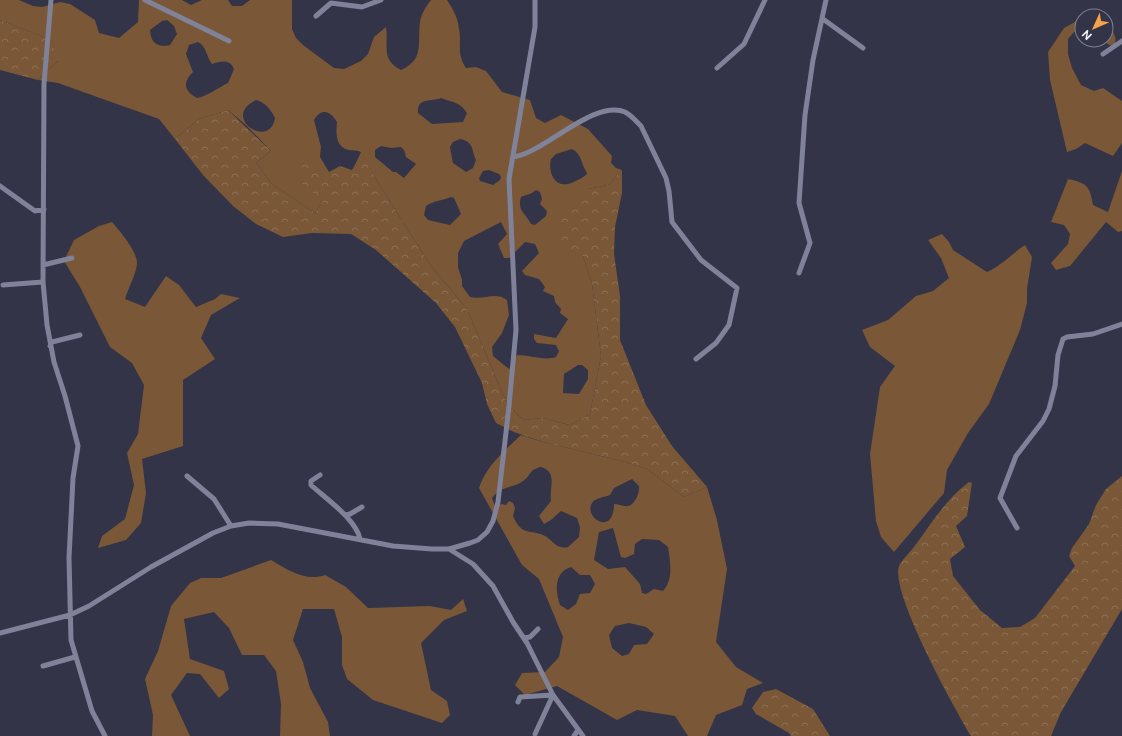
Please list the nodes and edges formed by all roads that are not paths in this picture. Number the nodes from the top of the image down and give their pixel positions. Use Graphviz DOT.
graph roads {
  1 [pos="51,0"];
  2 [pos="145,0"];
  3 [pos="381,0"];
  4 [pos="535,0"];
  5 [pos="765,0"];
  6 [pos="826,0"];
  7 [pos="316,16"];
  8 [pos="823,19"];
  9 [pos="229,41"];
  10 [pos="1122,41"];
  11 [pos="863,48"];
  12 [pos="1103,54"];
  13 [pos="717,68"];
  14 [pos="513,157"];
  15 [pos="0,186"];
  16 [pos="44,209"];
  17 [pos="72,258"];
  18 [pos="43,265"];
  19 [pos="799,273"];
  20 [pos="43,282"];
  21 [pos="3,285"];
  22 [pos="1122,324"];
  23 [pos="80,335"];
  24 [pos="50,346"];
  25 [pos="696,359"];
  26 [pos="320,475"];
  27 [pos="187,476"];
  28 [pos="362,507"];
  29 [pos="345,515"];
  30 [pos="231,526"];
  31 [pos="1017,528"];
  32 [pos="360,539"];
  33 [pos="449,549"];
  34 [pos="70,615"];
  35 [pos="538,629"];
  36 [pos="0,633"];
  37 [pos="524,638"];
  38 [pos="75,657"];
  39 [pos="43,666"];
  40 [pos="553,695"];
  41 [pos="518,702"];
  42 [pos="578,730"];
  43 [pos="535,734"];
  44 [pos="105,736"];
  45 [pos="574,736"];
  46 [pos="583,736"];
  1 -- 16 [label="street"];
  2 -- 9 [label="street"];
  3 -- 7 [label="street"];
  4 -- 14 [label="street"];
  5 -- 13 [label="street"];
  6 -- 8 [label="street"];
  8 -- 11 [label="street"];
  8 -- 19 [label="street"];
  10 -- 12 [label="street"];
  14 -- 25 [label="street"];
  14 -- 33 [label="street"];
  15 -- 16 [label="street"];
  16 -- 18 [label="street"];
  17 -- 18 [label="street"];
  18 -- 20 [label="street"];
  20 -- 21 [label="street"];
  20 -- 24 [label="street"];
  22 -- 31 [label="street"];
  23 -- 24 [label="street"];
  24 -- 34 [label="street"];
  26 -- 29 [label="street"];
  27 -- 30 [label="street"];
  28 -- 29 [label="street"];
  29 -- 32 [label="street"];
  30 -- 32 [label="street"];
  30 -- 34 [label="street"];
  32 -- 33 [label="street"];
  33 -- 37 [label="street"];
  34 -- 36 [label="street"];
  34 -- 38 [label="street"];
  35 -- 37 [label="street"];
  37 -- 40 [label="street"];
  38 -- 39 [label="street"];
  38 -- 44 [label="street"];
  40 -- 41 [label="street"];
  40 -- 42 [label="street"];
  40 -- 43 [label="street"];
  42 -- 45 [label="street"];
  42 -- 46 [label="street"];
}
